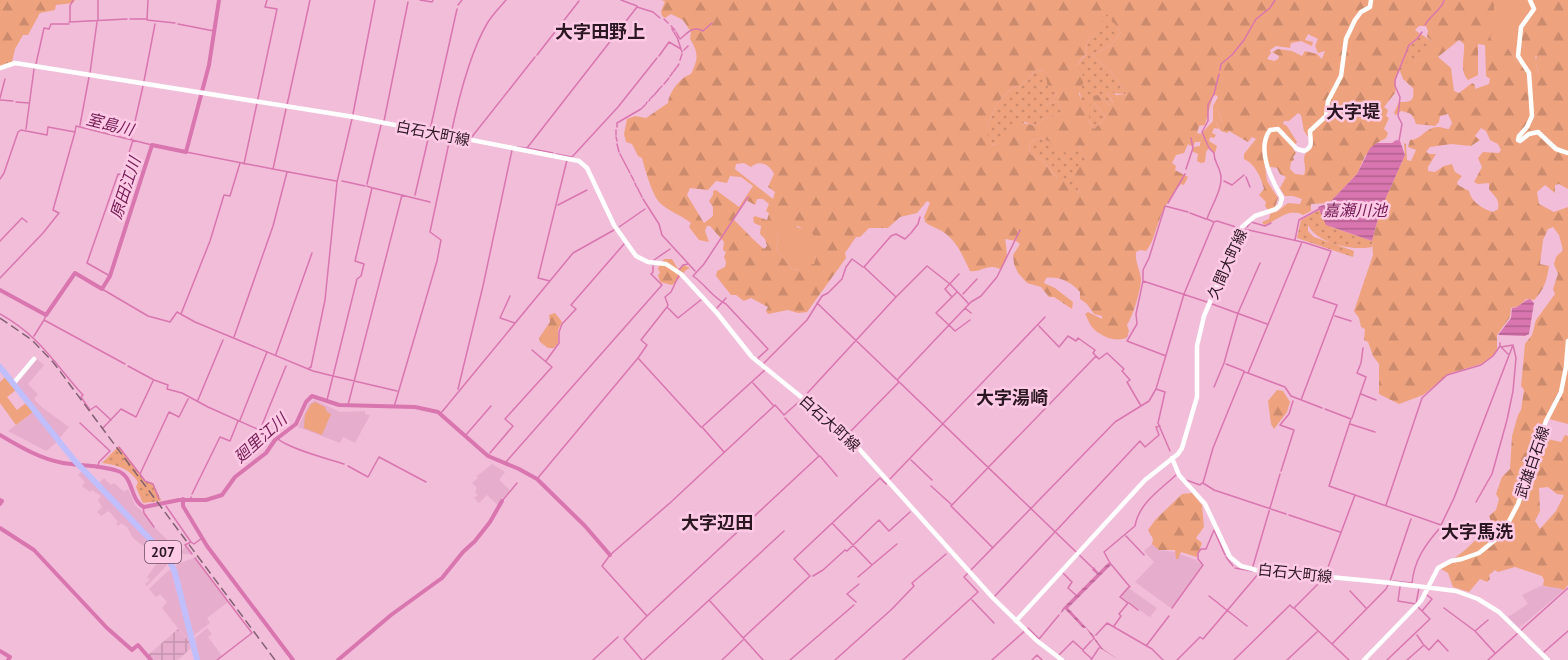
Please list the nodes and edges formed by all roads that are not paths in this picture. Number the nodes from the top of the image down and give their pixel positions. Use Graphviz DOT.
graph roads {
  1 [pos="1371,0"];
  2 [pos="1530,0"];
  3 [pos="0,68"];
  4 [pos="1568,153"];
  5 [pos="1568,341"];
  6 [pos="34,359"];
  7 [pos="0,367"];
  8 [pos="14,384"];
  9 [pos="1172,458"];
  10 [pos="1428,587"];
  11 [pos="1016,621"];
  12 [pos="1059,658"];
  13 [pos="197,660"];
  14 [pos="1364,660"];
  15 [pos="1548,660"];
  1 -- 9 [label="main road, 久間大町線"];
  2 -- 4 [label="main road"];
  3 -- 11 [label="main road, 白石大町線"];
  5 -- 10 [label="main road, 武雄白石線"];
  6 -- 8 [label="main road"];
  7 -- 8 [label="highway, 207"];
  8 -- 13 [label="highway, 207"];
  9 -- 10 [label="main road, 白石大町線"];
  9 -- 11 [label="main road"];
  10 -- 14 [label="main road, 武雄白石線"];
  10 -- 15 [label="main road, 白石大町線"];
  11 -- 12 [label="main road"];
}
